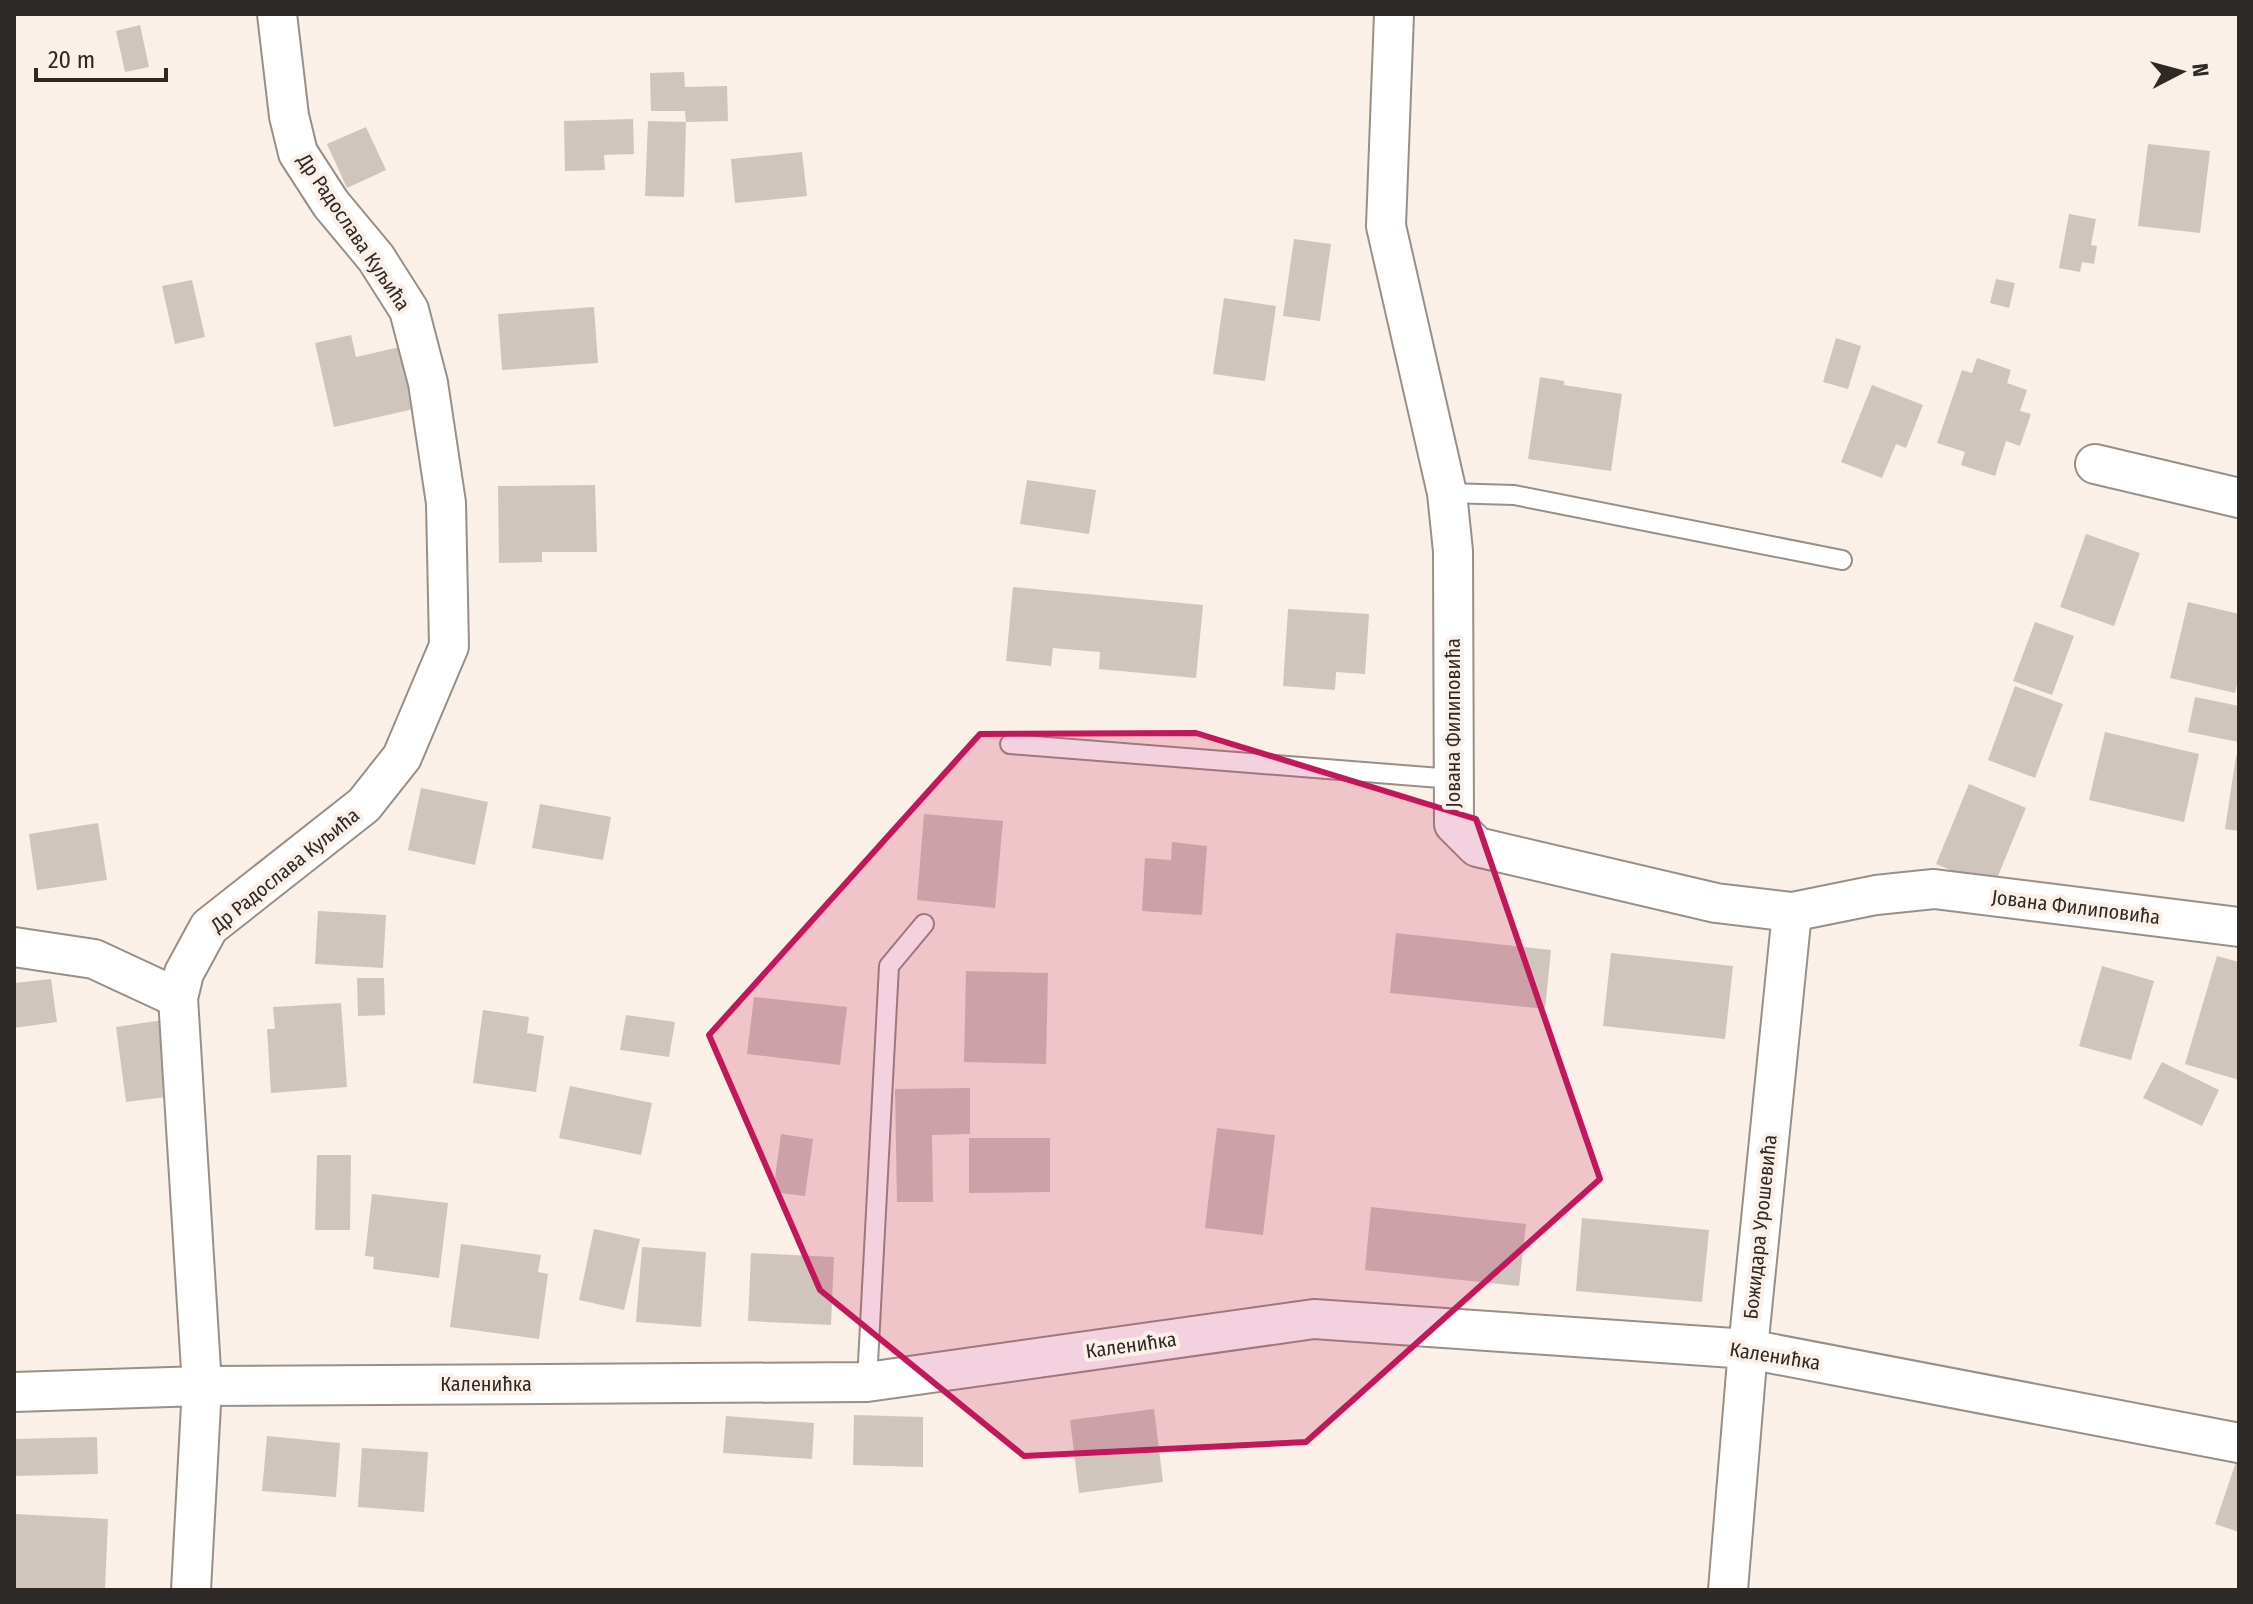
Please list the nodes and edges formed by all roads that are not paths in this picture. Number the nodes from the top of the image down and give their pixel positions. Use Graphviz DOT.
graph roads {
  1 [pos="277,14"];
  2 [pos="1394,14"];
  3 [pos="2095,464"];
  4 [pos="1447,493"];
  5 [pos="2239,498"];
  6 [pos="1842,560"];
  7 [pos="1010,744"];
  8 [pos="1453,779"];
  9 [pos="1792,912"];
  10 [pos="924,924"];
  11 [pos="2239,927"];
  12 [pos="14,947"];
  13 [pos="178,998"];
  14 [pos="1748,1349"];
  15 [pos="867,1382"];
  16 [pos="202,1386"];
  17 [pos="14,1392"];
  18 [pos="2239,1443"];
  19 [pos="191,1590"];
  20 [pos="1728,1590"];
  1 -- 13 [label="street, Др Радослава Куљића"];
  2 -- 4 [label="street, Јована Филиповића"];
  3 -- 5 [label="street"];
  4 -- 6 [label="lane"];
  4 -- 8 [label="street, Јована Филиповића"];
  7 -- 8 [label="lane"];
  8 -- 9 [label="street, Јована Филиповића"];
  9 -- 11 [label="street, Јована Филиповића"];
  9 -- 14 [label="street, Божидара Урошевића"];
  10 -- 15 [label="lane"];
  12 -- 13 [label="street"];
  13 -- 16 [label="street, Др Радослава Куљића"];
  14 -- 15 [label="street, Каленићка"];
  14 -- 18 [label="street, Каленићка"];
  14 -- 20 [label="street, Божидара Урошевића"];
  15 -- 16 [label="street, Каленићка"];
  16 -- 17 [label="street, Каленићка"];
  16 -- 19 [label="street, Др Радослава Куљића"];
}
